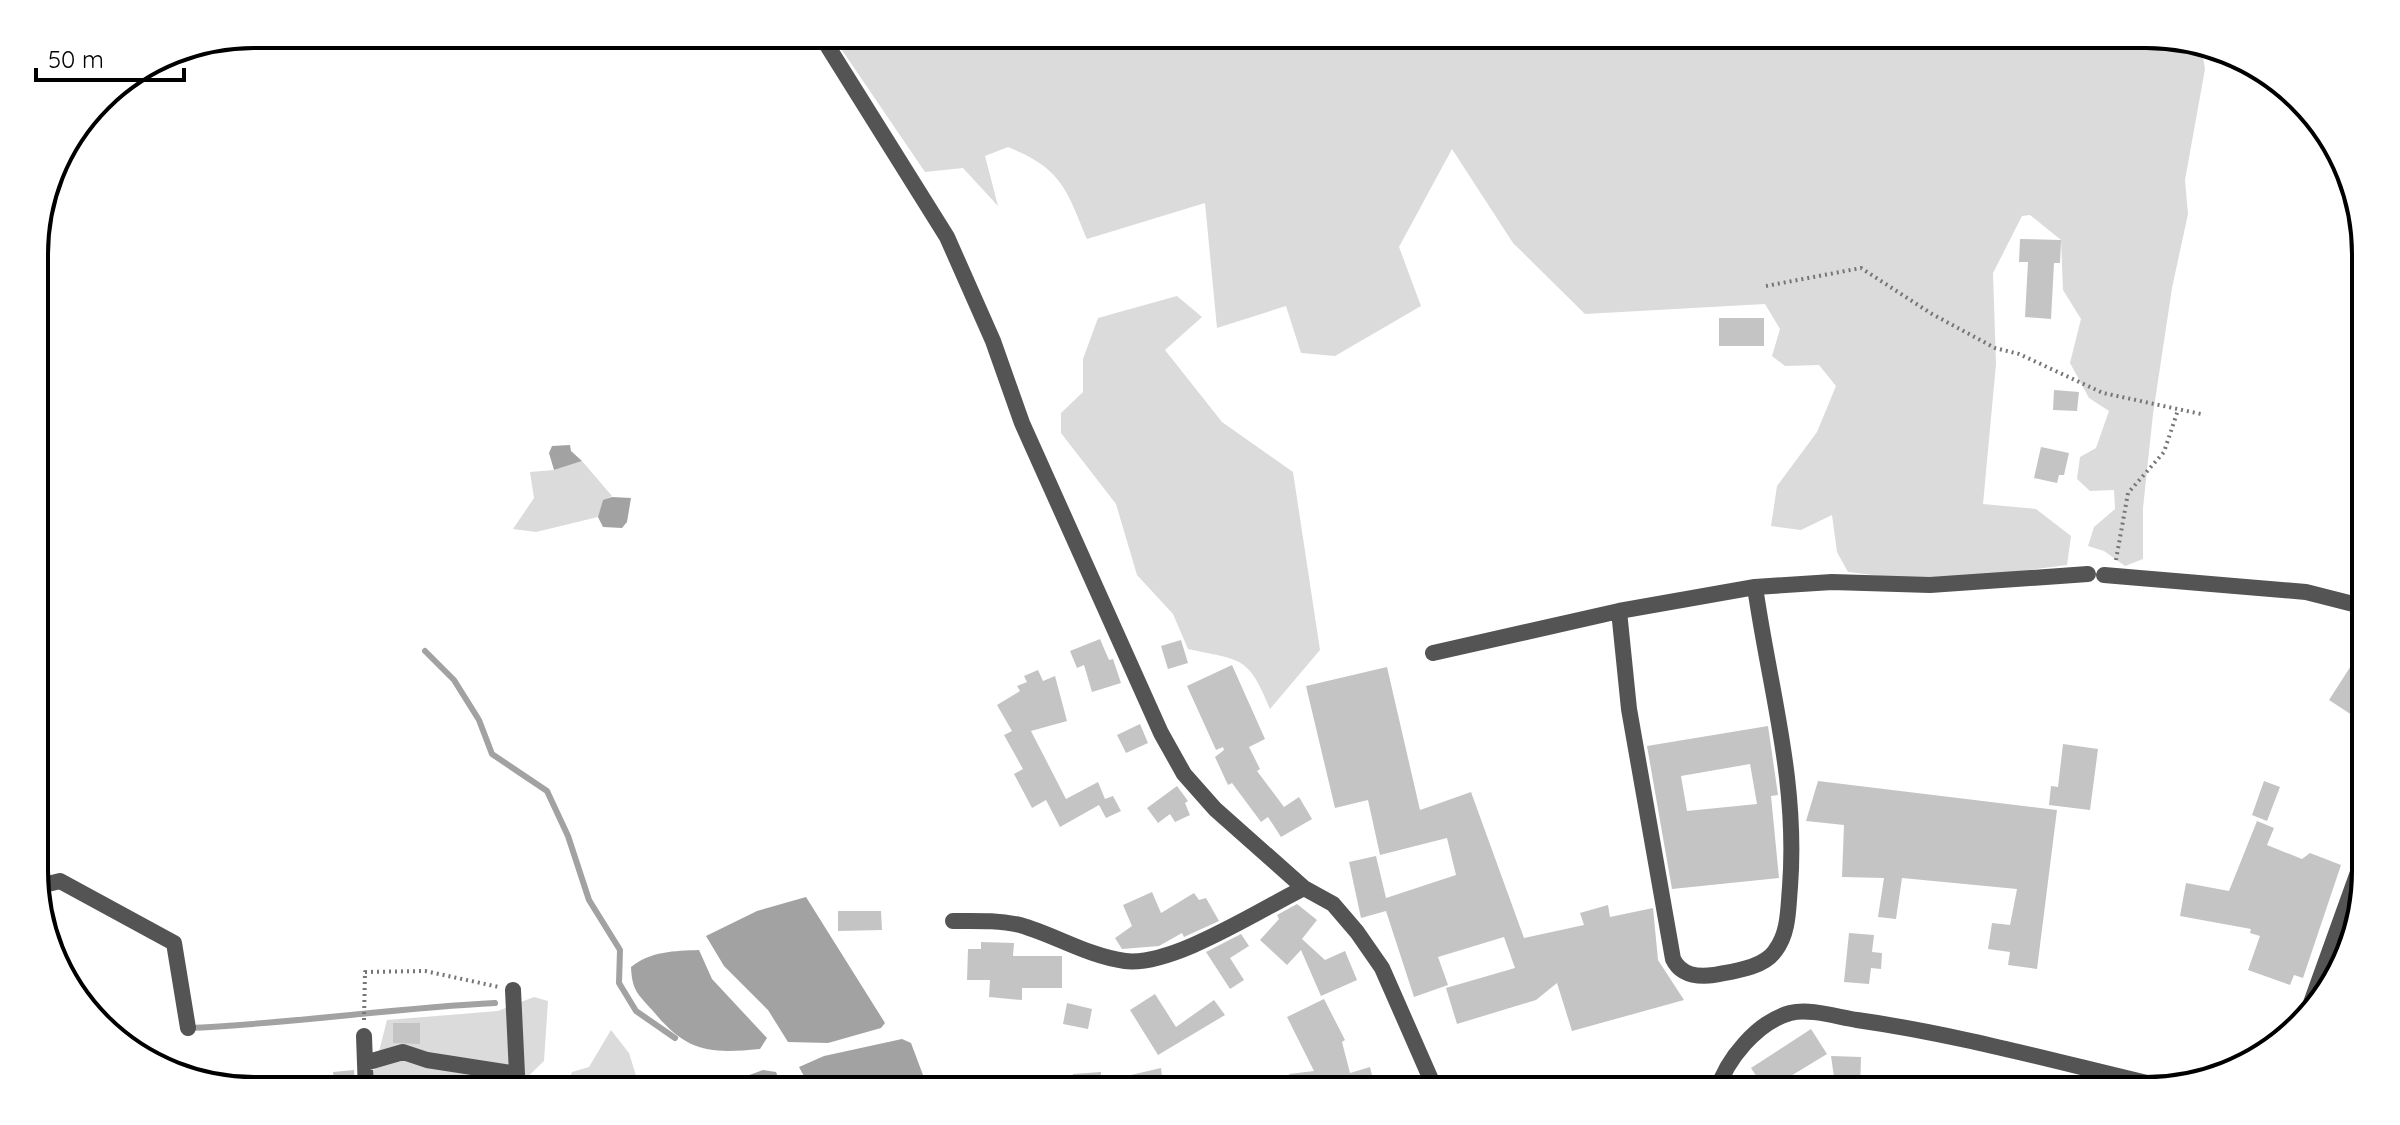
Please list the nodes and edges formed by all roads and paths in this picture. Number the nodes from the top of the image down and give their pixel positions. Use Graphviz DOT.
graph roads {
  1 [pos="829,48"];
  2 [pos="1766,286"];
  3 [pos="2179,410"];
  4 [pos="2201,414"];
  5 [pos="2102,574"];
  6 [pos="1755,587"];
  7 [pos="2352,604"];
  8 [pos="1619,611"];
  9 [pos="1433,653"];
  10 [pos="49,884"];
  11 [pos="1304,888"];
  12 [pos="2351,892"];
  13 [pos="953,921"];
  14 [pos="2319,982"];
  15 [pos="513,990"];
  16 [pos="188,1028"];
  17 [pos="364,1036"];
  18 [pos="365,1063"];
  19 [pos="366,1077"];
  20 [pos="1430,1077"];
  21 [pos="1721,1077"];
  22 [pos="2124,1077"];
  1 -- 11 [label="street"];
  2 -- 3 [label="path"];
  3 -- 4 [label="path"];
  3 -- 5 [label="path"];
  5 -- 6 [label="street"];
  5 -- 7 [label="street"];
  6 -- 8 [label="street"];
  6 -- 8 [label="street"];
  8 -- 9 [label="street"];
  10 -- 16 [label="street"];
  11 -- 13 [label="street"];
  11 -- 20 [label="street"];
  12 -- 14 [label="street"];
  15 -- 17 [label="path"];
  15 -- 18 [label="street"];
  17 -- 18 [label="street"];
  18 -- 19 [label="street"];
  21 -- 22 [label="street"];
}
